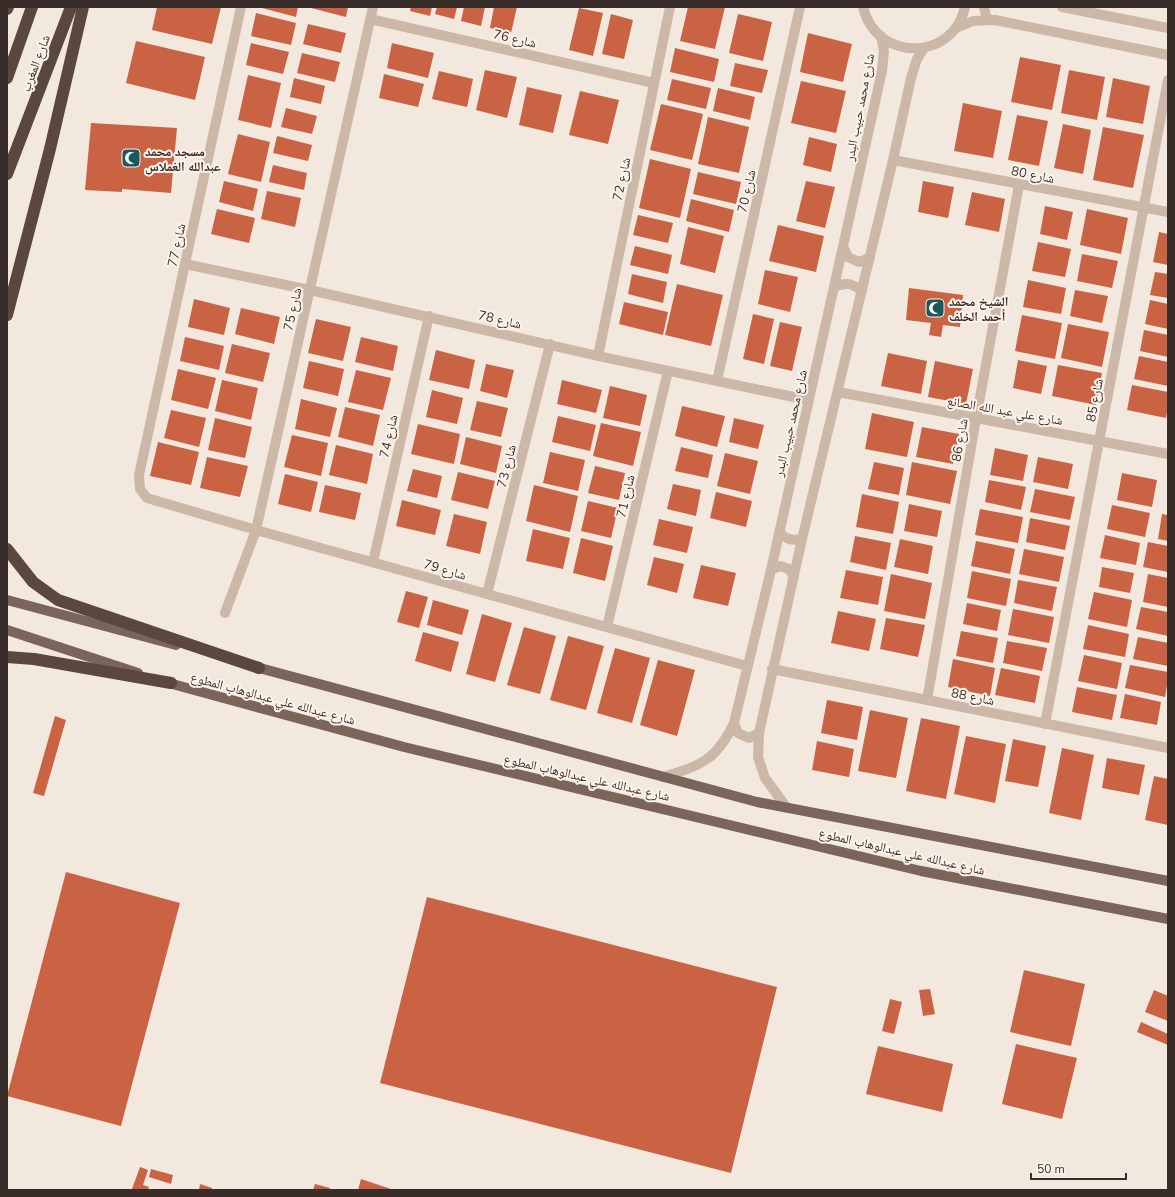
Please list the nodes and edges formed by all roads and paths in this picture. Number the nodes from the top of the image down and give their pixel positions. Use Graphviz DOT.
graph roads {
  1 [pos="32,7"];
  2 [pos="71,7"];
  3 [pos="83,7"];
  4 [pos="241,7"];
  5 [pos="373,7"];
  6 [pos="670,7"];
  7 [pos="800,7"];
  8 [pos="864,7"];
  9 [pos="965,7"];
  10 [pos="984,7"];
  11 [pos="1062,7"];
  12 [pos="370,19"];
  13 [pos="989,20"];
  14 [pos="956,28"];
  15 [pos="1168,28"];
  16 [pos="881,36"];
  17 [pos="924,48"];
  18 [pos="1168,55"];
  19 [pos="7,78"];
  20 [pos="1168,80"];
  21 [pos="654,83"];
  22 [pos="893,160"];
  23 [pos="7,174"];
  24 [pos="1019,185"];
  25 [pos="1144,208"];
  26 [pos="1168,212"];
  27 [pos="843,246"];
  28 [pos="870,258"];
  29 [pos="185,264"];
  30 [pos="834,287"];
  31 [pos="310,290"];
  32 [pos="862,290"];
  33 [pos="7,315"];
  34 [pos="428,316"];
  35 [pos="550,344"];
  36 [pos="598,356"];
  37 [pos="668,371"];
  38 [pos="717,381"];
  39 [pos="838,392"];
  40 [pos="808,400"];
  41 [pos="976,419"];
  42 [pos="1099,441"];
  43 [pos="1168,454"];
  44 [pos="140,489"];
  45 [pos="256,530"];
  46 [pos="778,532"];
  47 [pos="802,539"];
  48 [pos="7,549"];
  49 [pos="373,562"];
  50 [pos="771,570"];
  51 [pos="794,578"];
  52 [pos="487,594"];
  53 [pos="7,600"];
  54 [pos="225,613"];
  55 [pos="607,627"];
  56 [pos="7,630"];
  57 [pos="7,657"];
  58 [pos="747,666"];
  59 [pos="259,668"];
  60 [pos="772,669"];
  61 [pos="171,683"];
  62 [pos="927,700"];
  63 [pos="734,723"];
  64 [pos="1045,724"];
  65 [pos="759,733"];
  66 [pos="1168,746"];
  67 [pos="663,777"];
  68 [pos="787,808"];
  69 [pos="1168,881"];
  70 [pos="1168,919"];
  1 -- 19 [label="highway, شارع المغرب"];
  2 -- 23 [label="highway, شارع المغرب"];
  3 -- 33 [label="highway"];
  4 -- 29 [label="street, شارع 77"];
  5 -- 12 [label="street, شارع 75"];
  6 -- 21 [label="street, شارع 72"];
  7 -- 38 [label="street, شارع 70"];
  8 -- 16 [label="street"];
  9 -- 14 [label="street"];
  10 -- 13 [label="street"];
  11 -- 15 [label="street"];
  12 -- 21 [label="street, شارع 76"];
  12 -- 31 [label="street, شارع 75"];
  13 -- 14 [label="street"];
  13 -- 18 [label="street"];
  14 -- 17 [label="street"];
  16 -- 17 [label="street"];
  16 -- 27 [label="street, شارع محمد حبيب البدر"];
  17 -- 22 [label="street"];
  20 -- 25 [label="street, شارع 85"];
  21 -- 36 [label="street, شارع 72"];
  22 -- 24 [label="street, شارع 80"];
  22 -- 28 [label="street"];
  24 -- 25 [label="street, شارع 80"];
  24 -- 41 [label="street, شارع 86"];
  25 -- 26 [label="street, شارع 80"];
  25 -- 42 [label="street, شارع 85"];
  27 -- 28 [label="street"];
  27 -- 30 [label="street, شارع محمد حبيب البدر"];
  28 -- 32 [label="street"];
  29 -- 31 [label="street, شارع 78"];
  29 -- 44 [label="street, شارع 77"];
  30 -- 32 [label="street"];
  30 -- 40 [label="street, شارع محمد حبيب البدر"];
  31 -- 34 [label="street, شارع 78"];
  31 -- 45 [label="street, شارع 75"];
  32 -- 39 [label="street"];
  34 -- 35 [label="street, شارع 78"];
  34 -- 49 [label="street, شارع 74"];
  35 -- 36 [label="street, شارع 78"];
  35 -- 52 [label="street, شارع 73"];
  36 -- 37 [label="street, شارع 78"];
  37 -- 38 [label="street, شارع 78"];
  37 -- 55 [label="street, شارع 71"];
  38 -- 40 [label="street, شارع 78"];
  39 -- 41 [label="street, شارع علي عبد الله الصانع"];
  39 -- 47 [label="street"];
  40 -- 46 [label="street, شارع محمد حبيب البدر"];
  41 -- 42 [label="street, شارع علي عبد الله الصانع"];
  41 -- 62 [label="street, شارع 86"];
  42 -- 43 [label="street, شارع علي عبد الله الصانع"];
  42 -- 64 [label="street, شارع 85"];
  44 -- 45 [label="street, شارع 79"];
  45 -- 49 [label="street, شارع 79"];
  45 -- 54 [label="street, شارع 75"];
  46 -- 47 [label="street"];
  46 -- 50 [label="street, شارع محمد حبيب البدر"];
  47 -- 51 [label="street"];
  48 -- 59 [label="highway"];
  49 -- 52 [label="street, شارع 79"];
  50 -- 51 [label="street"];
  50 -- 58 [label="street, شارع محمد حبيب البدر"];
  51 -- 60 [label="street"];
  52 -- 55 [label="street, شارع 79"];
  53 -- 59 [label="main road, شارع عبدالله علي عبدالوهاب المطوع"];
  55 -- 58 [label="street, شارع 79"];
  56 -- 61 [label="main road, شارع عبدالله علي عبدالوهاب المطوع"];
  57 -- 61 [label="highway"];
  58 -- 63 [label="street, شارع محمد حبيب البدر"];
  59 -- 67 [label="main road, شارع عبدالله علي عبدالوهاب المطوع"];
  60 -- 62 [label="street, شارع 88"];
  60 -- 65 [label="street"];
  61 -- 70 [label="main road, شارع عبدالله علي عبدالوهاب المطوع"];
  62 -- 64 [label="street, شارع 88"];
  63 -- 65 [label="street"];
  63 -- 67 [label="street, شارع محمد حبيب البدر"];
  64 -- 66 [label="street, شارع 88"];
  65 -- 68 [label="street"];
  67 -- 68 [label="main road, شارع عبدالله علي عبدالوهاب المطوع"];
  68 -- 69 [label="main road, شارع عبدالله علي عبدالوهاب المطوع"];
}
